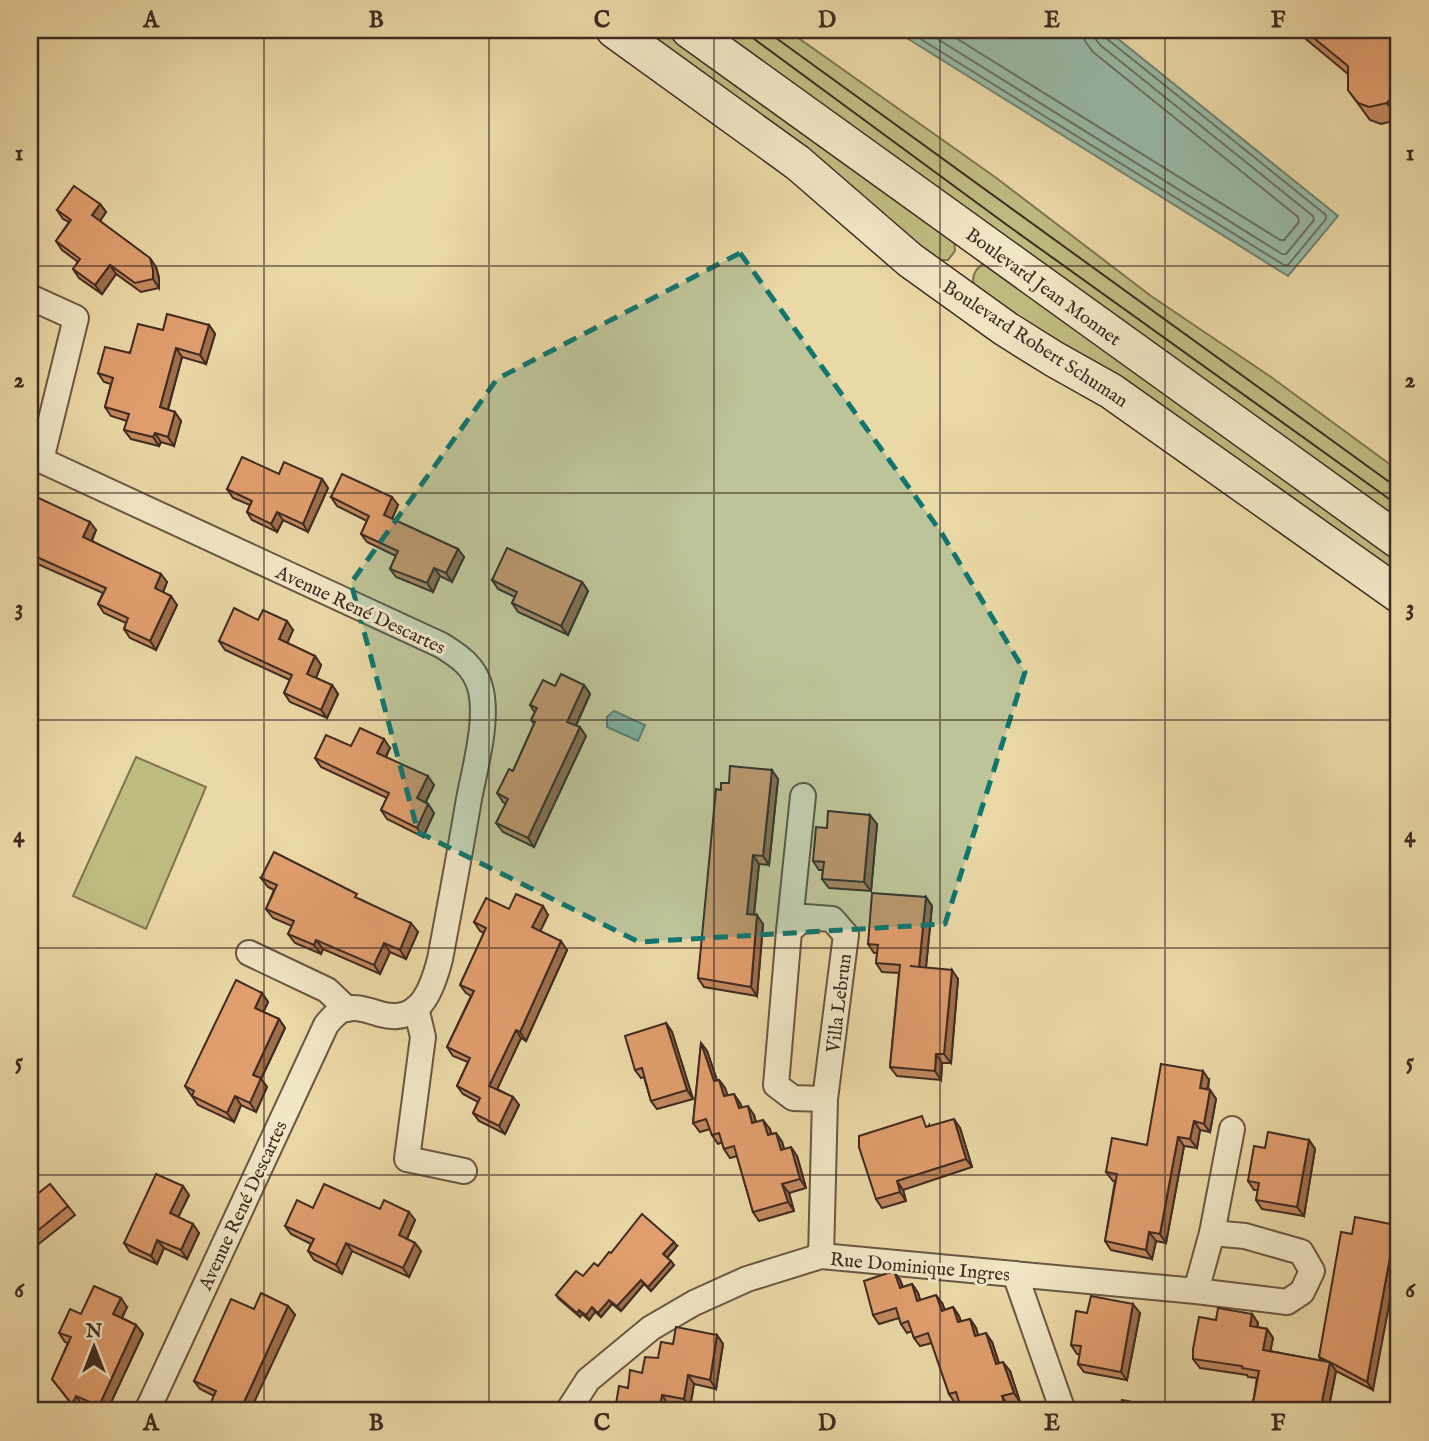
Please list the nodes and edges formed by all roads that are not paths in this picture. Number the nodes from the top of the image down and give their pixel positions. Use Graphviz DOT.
graph roads {
  1 [pos="614,30"];
  2 [pos="689,30"];
  3 [pos="30,297"];
  4 [pos="36,457"];
  5 [pos="1399,541"];
  6 [pos="1399,595"];
  7 [pos="803,796"];
  8 [pos="789,931"];
  9 [pos="249,953"];
  10 [pos="416,1008"];
  11 [pos="347,1009"];
  12 [pos="825,1099"];
  13 [pos="1232,1129"];
  14 [pos="464,1171"];
  15 [pos="1212,1233"];
  16 [pos="821,1256"];
  17 [pos="1015,1275"];
  18 [pos="1196,1290"];
  19 [pos="147,1411"];
  20 [pos="568,1411"];
  21 [pos="1063,1411"];
  1 -- 6 [label="main road, Boulevard Robert Schuman"];
  2 -- 5 [label="main road, Boulevard Jean Monnet"];
  3 -- 4 [label="street, Avenue René Descartes"];
  4 -- 10 [label="street, Avenue René Descartes"];
  7 -- 8 [label="street"];
  8 -- 12 [label="street"];
  8 -- 12 [label="street, Villa Lebrun"];
  9 -- 11 [label="street"];
  10 -- 11 [label="street"];
  10 -- 14 [label="street"];
  11 -- 19 [label="street, Avenue René Descartes"];
  12 -- 16 [label="street, Villa Lebrun"];
  13 -- 15 [label="street"];
  15 -- 18 [label="street"];
  15 -- 18 [label="street, Rue Dominique Ingres"];
  16 -- 17 [label="street, Rue Dominique Ingres"];
  16 -- 20 [label="street, Rue Dominique Ingres"];
  17 -- 18 [label="street, Rue Dominique Ingres"];
  17 -- 21 [label="street"];
}
